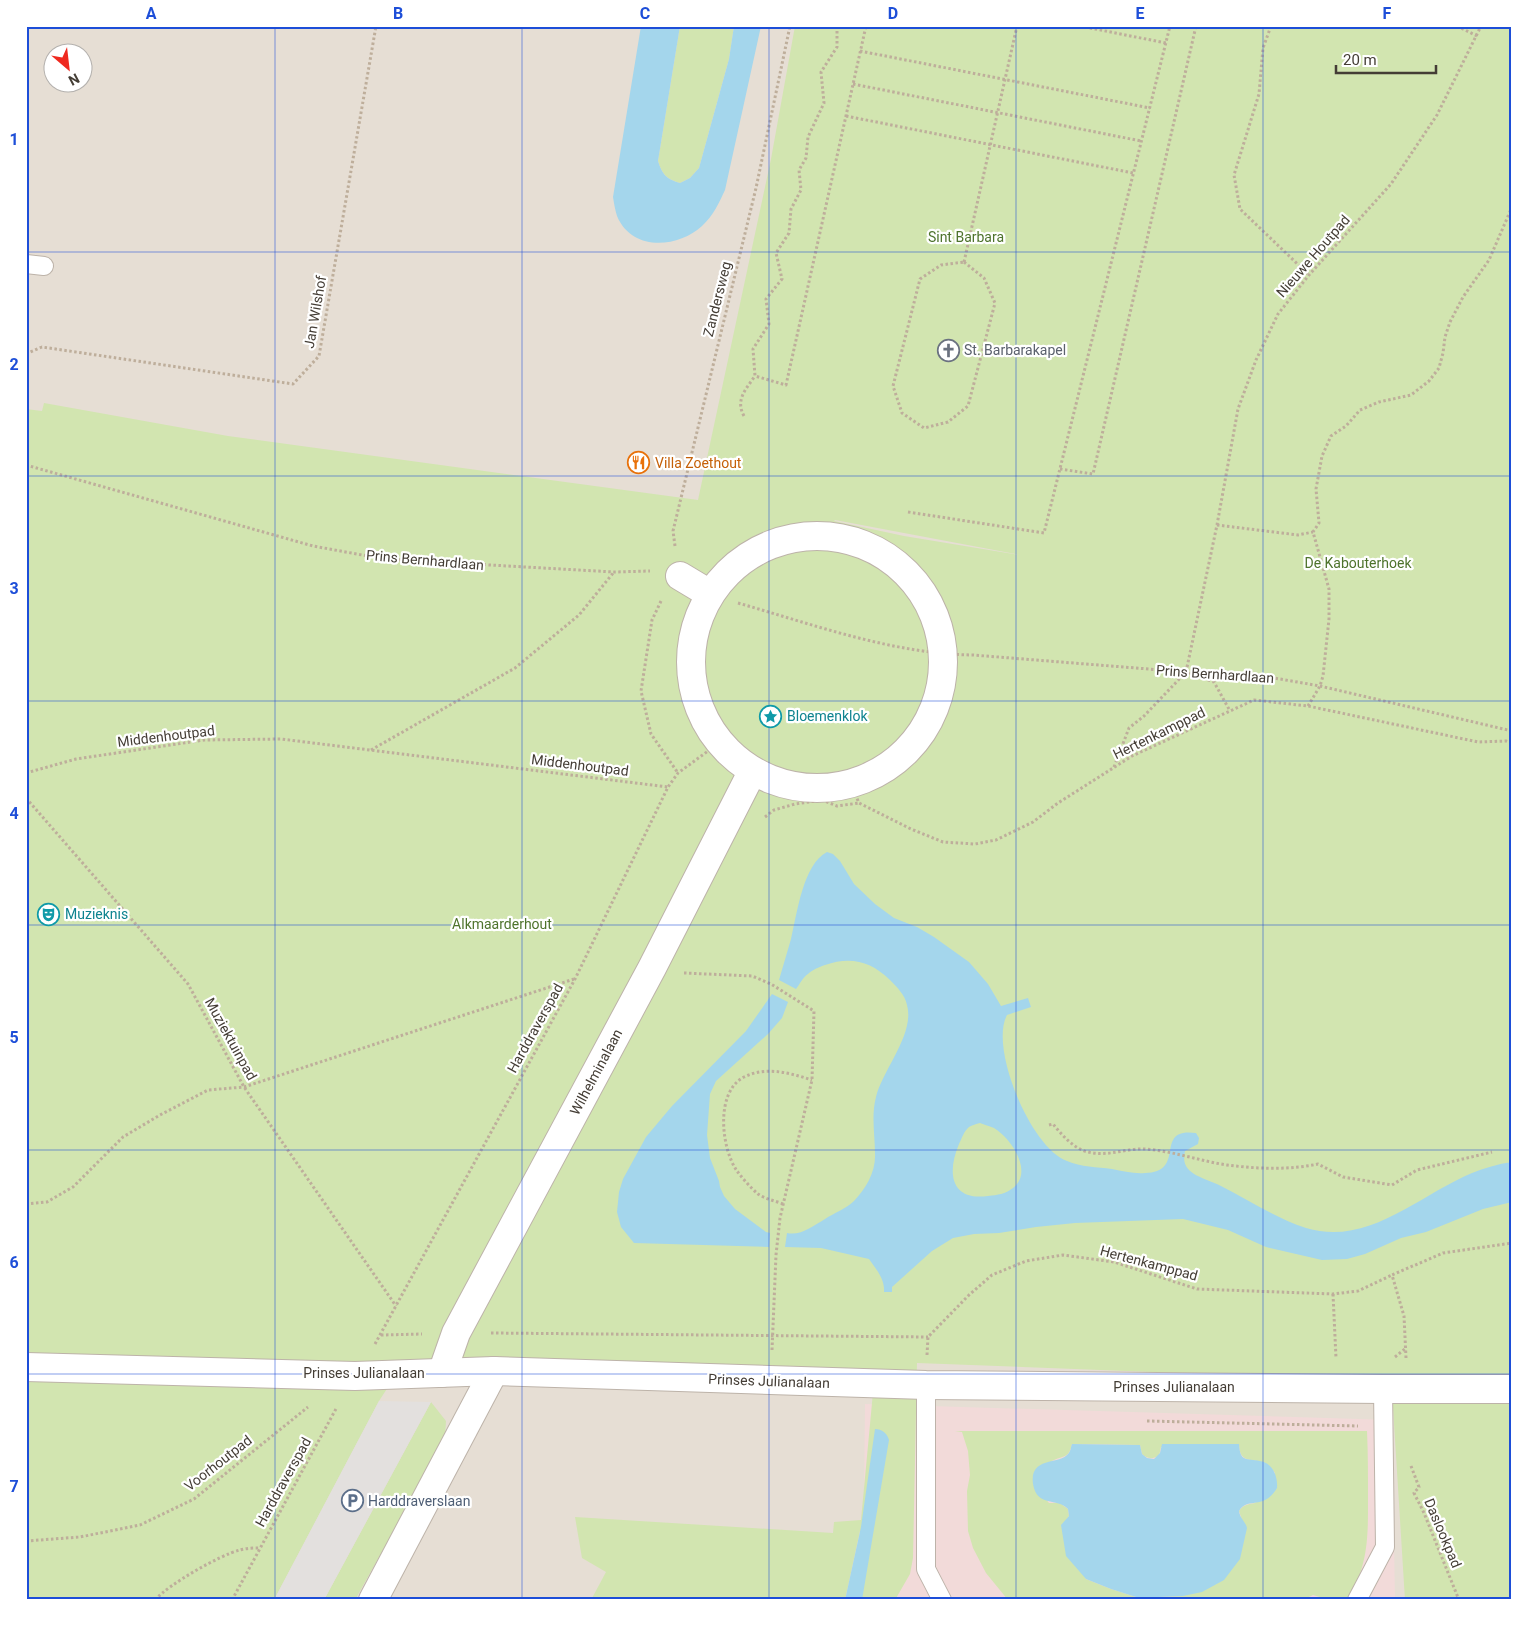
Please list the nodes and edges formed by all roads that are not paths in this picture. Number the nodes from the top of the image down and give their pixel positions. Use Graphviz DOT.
graph roads {
  1 [pos="26,264"];
  2 [pos="44,266"];
  3 [pos="671,574"];
  4 [pos="710,594"];
  5 [pos="752,772"];
  6 [pos="26,1367"];
  7 [pos="494,1371"];
  8 [pos="442,1373"];
  9 [pos="926,1385"];
  10 [pos="1394,1389"];
  11 [pos="1512,1389"];
  12 [pos="934,1596"];
  13 [pos="373,1600"];
  14 [pos="1357,1600"];
  1 -- 2 [label="lane"];
  3 -- 4 [label="street"];
  4 -- 5 [label="street"];
  4 -- 5 [label="street"];
  5 -- 8 [label="street, Wilhelminalaan"];
  6 -- 8 [label="street, Prinses Julianalaan"];
  7 -- 8 [label="street, Prinses Julianalaan"];
  7 -- 9 [label="street, Prinses Julianalaan"];
  7 -- 13 [label="street"];
  9 -- 10 [label="street, Prinses Julianalaan"];
  9 -- 12 [label="lane"];
  10 -- 11 [label="street, Prinses Julianalaan"];
  10 -- 14 [label="lane"];
}
